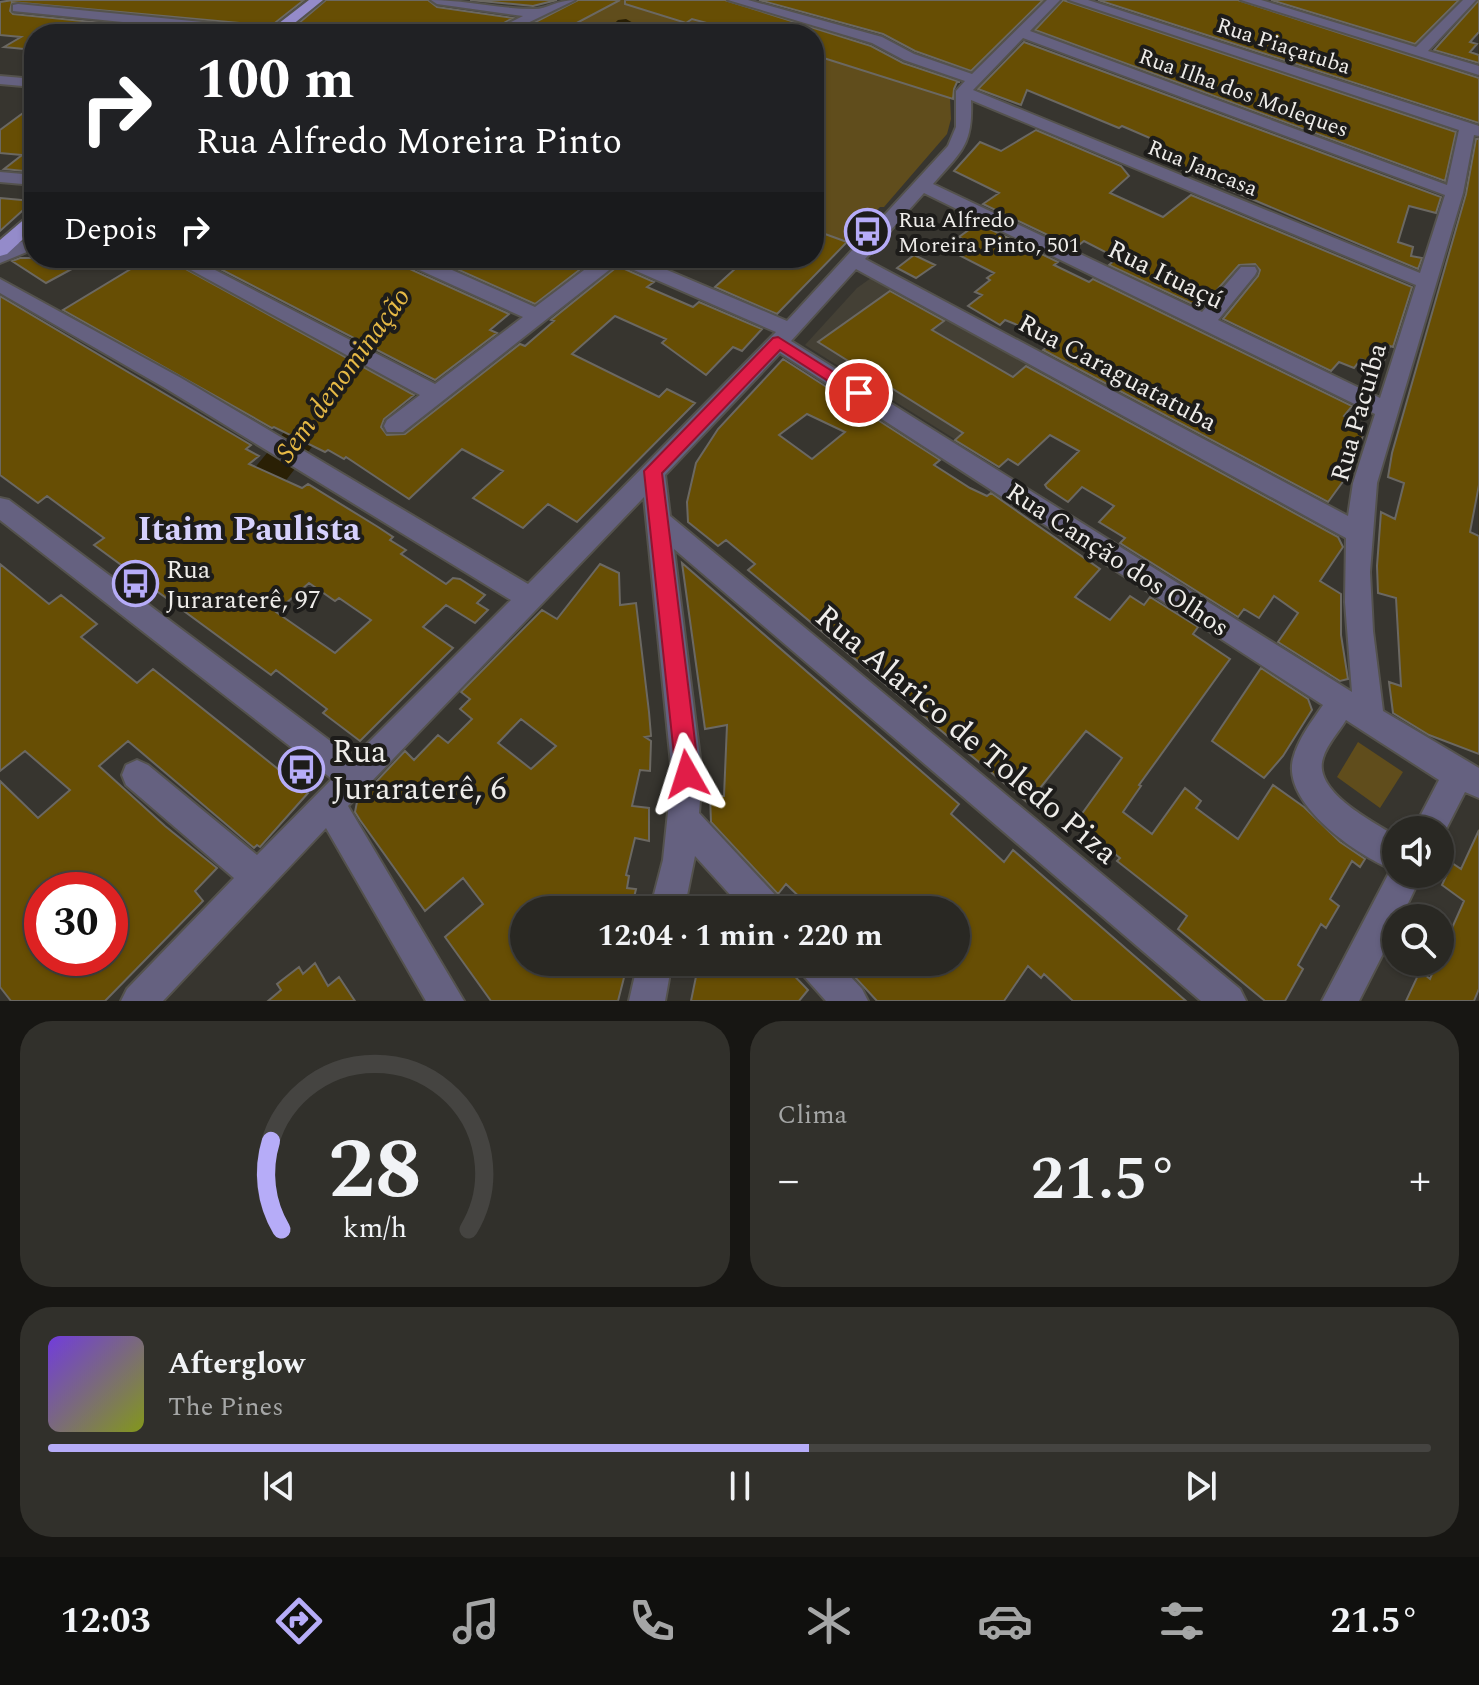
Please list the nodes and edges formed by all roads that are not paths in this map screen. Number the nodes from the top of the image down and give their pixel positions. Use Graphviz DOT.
graph roads {
  1 [pos="31,0"];
  2 [pos="317,0"];
  3 [pos="437,0"];
  4 [pos="569,0"];
  5 [pos="734,0"];
  6 [pos="1054,0"];
  7 [pos="1075,0"];
  8 [pos="1247,0"];
  9 [pos="1304,0"];
  10 [pos="1470,0"];
  11 [pos="1287,12"];
  12 [pos="537,14"];
  13 [pos="167,24"];
  14 [pos="285,24"];
  15 [pos="516,24"];
  16 [pos="820,24"];
  17 [pos="824,25"];
  18 [pos="1019,32"];
  19 [pos="1419,52"];
  20 [pos="1479,71"];
  21 [pos="0,80"];
  22 [pos="24,82"];
  23 [pos="968,85"];
  24 [pos="1474,129"];
  25 [pos="0,177"];
  26 [pos="24,179"];
  27 [pos="922,185"];
  28 [pos="1454,193"];
  29 [pos="24,229"];
  30 [pos="24,246"];
  31 [pos="0,250"];
  32 [pos="0,257"];
  33 [pos="853,260"];
  34 [pos="197,268"];
  35 [pos="431,268"];
  36 [pos="598,268"];
  37 [pos="644,268"];
  38 [pos="1248,271"];
  39 [pos="1427,283"];
  40 [pos="0,285"];
  41 [pos="535,315"];
  42 [pos="1205,322"];
  43 [pos="784,336"];
  44 [pos="436,394"];
  45 [pos="1387,410"];
  46 [pos="395,426"];
  47 [pos="653,471"];
  48 [pos="0,507"];
  49 [pos="660,522"];
  50 [pos="1356,532"];
  51 [pos="529,598"];
  52 [pos="1341,702"];
  53 [pos="1370,720"];
  54 [pos="137,775"];
  55 [pos="354,777"];
  56 [pos="1468,779"];
  57 [pos="329,803"];
  58 [pos="1440,816"];
  59 [pos="683,819"];
  60 [pos="1382,845"];
  61 [pos="257,876"];
  62 [pos="1399,888"];
  63 [pos="670,896"];
  64 [pos="753,896"];
  65 [pos="652,976"];
  66 [pos="827,976"];
  67 [pos="139,1001"];
  68 [pos="446,1001"];
  69 [pos="647,1001"];
  70 [pos="850,1001"];
  71 [pos="1228,1001"];
  72 [pos="1340,1001"];
  1 -- 13 [label="street"];
  2 -- 14 [label="main road"];
  3 -- 12 [label="street"];
  4 -- 12 [label="street"];
  5 -- 16 [label="street, Rua Jancasa"];
  6 -- 18 [label="street"];
  7 -- 24 [label="street, Rua Piaçatuba"];
  8 -- 11 [label="street"];
  9 -- 11 [label="street"];
  10 -- 19 [label="street"];
  11 -- 19 [label="street"];
  12 -- 15 [label="street"];
  17 -- 23 [label="street, Rua Jancasa"];
  18 -- 23 [label="street"];
  18 -- 28 [label="street, Rua Ilha dos Moleques"];
  19 -- 20 [label="street"];
  21 -- 22 [label="street"];
  23 -- 27 [label="street"];
  23 -- 39 [label="street, Rua Jancasa"];
  24 -- 28 [label="street, Rua Pacuíba"];
  25 -- 26 [label="street"];
  27 -- 33 [label="street"];
  27 -- 42 [label="street, Rua Ituaçú"];
  28 -- 39 [label="street, Rua Pacuíba"];
  29 -- 31 [label="main road"];
  30 -- 32 [label="street"];
  33 -- 43 [label="street"];
  33 -- 50 [label="street, Rua Caraguatatuba"];
  34 -- 44 [label="street"];
  35 -- 41 [label="street"];
  36 -- 41 [label="street"];
  37 -- 43 [label="street, Rua Canção dos Olhos"];
  38 -- 42 [label="street"];
  39 -- 45 [label="street, Rua Pacuíba"];
  40 -- 51 [label="street"];
  41 -- 44 [label="street"];
  42 -- 45 [label="street, Rua Ituaçú"];
  43 -- 47 [label="street"];
  43 -- 52 [label="street, Rua Canção dos Olhos"];
  44 -- 46 [label="street"];
  45 -- 50 [label="street, Rua Pacuíba"];
  47 -- 49 [label="street"];
  47 -- 51 [label="street"];
  48 -- 55 [label="street"];
  49 -- 59 [label="street"];
  49 -- 71 [label="street, Rua Alarico de Toledo Piza"];
  50 -- 53 [label="street, Rua Pacuíba"];
  51 -- 55 [label="street"];
  52 -- 53 [label="street, Rua Canção dos Olhos"];
  52 -- 60 [label="street"];
  53 -- 56 [label="street, Rua Canção dos Olhos"];
  54 -- 61 [label="street"];
  55 -- 57 [label="street"];
  56 -- 58 [label="street"];
  57 -- 61 [label="street"];
  57 -- 68 [label="street"];
  59 -- 63 [label="street"];
  59 -- 64 [label="street"];
  61 -- 67 [label="street"];
  62 -- 72 [label="street"];
  65 -- 69 [label="street"];
  66 -- 70 [label="street"];
}
